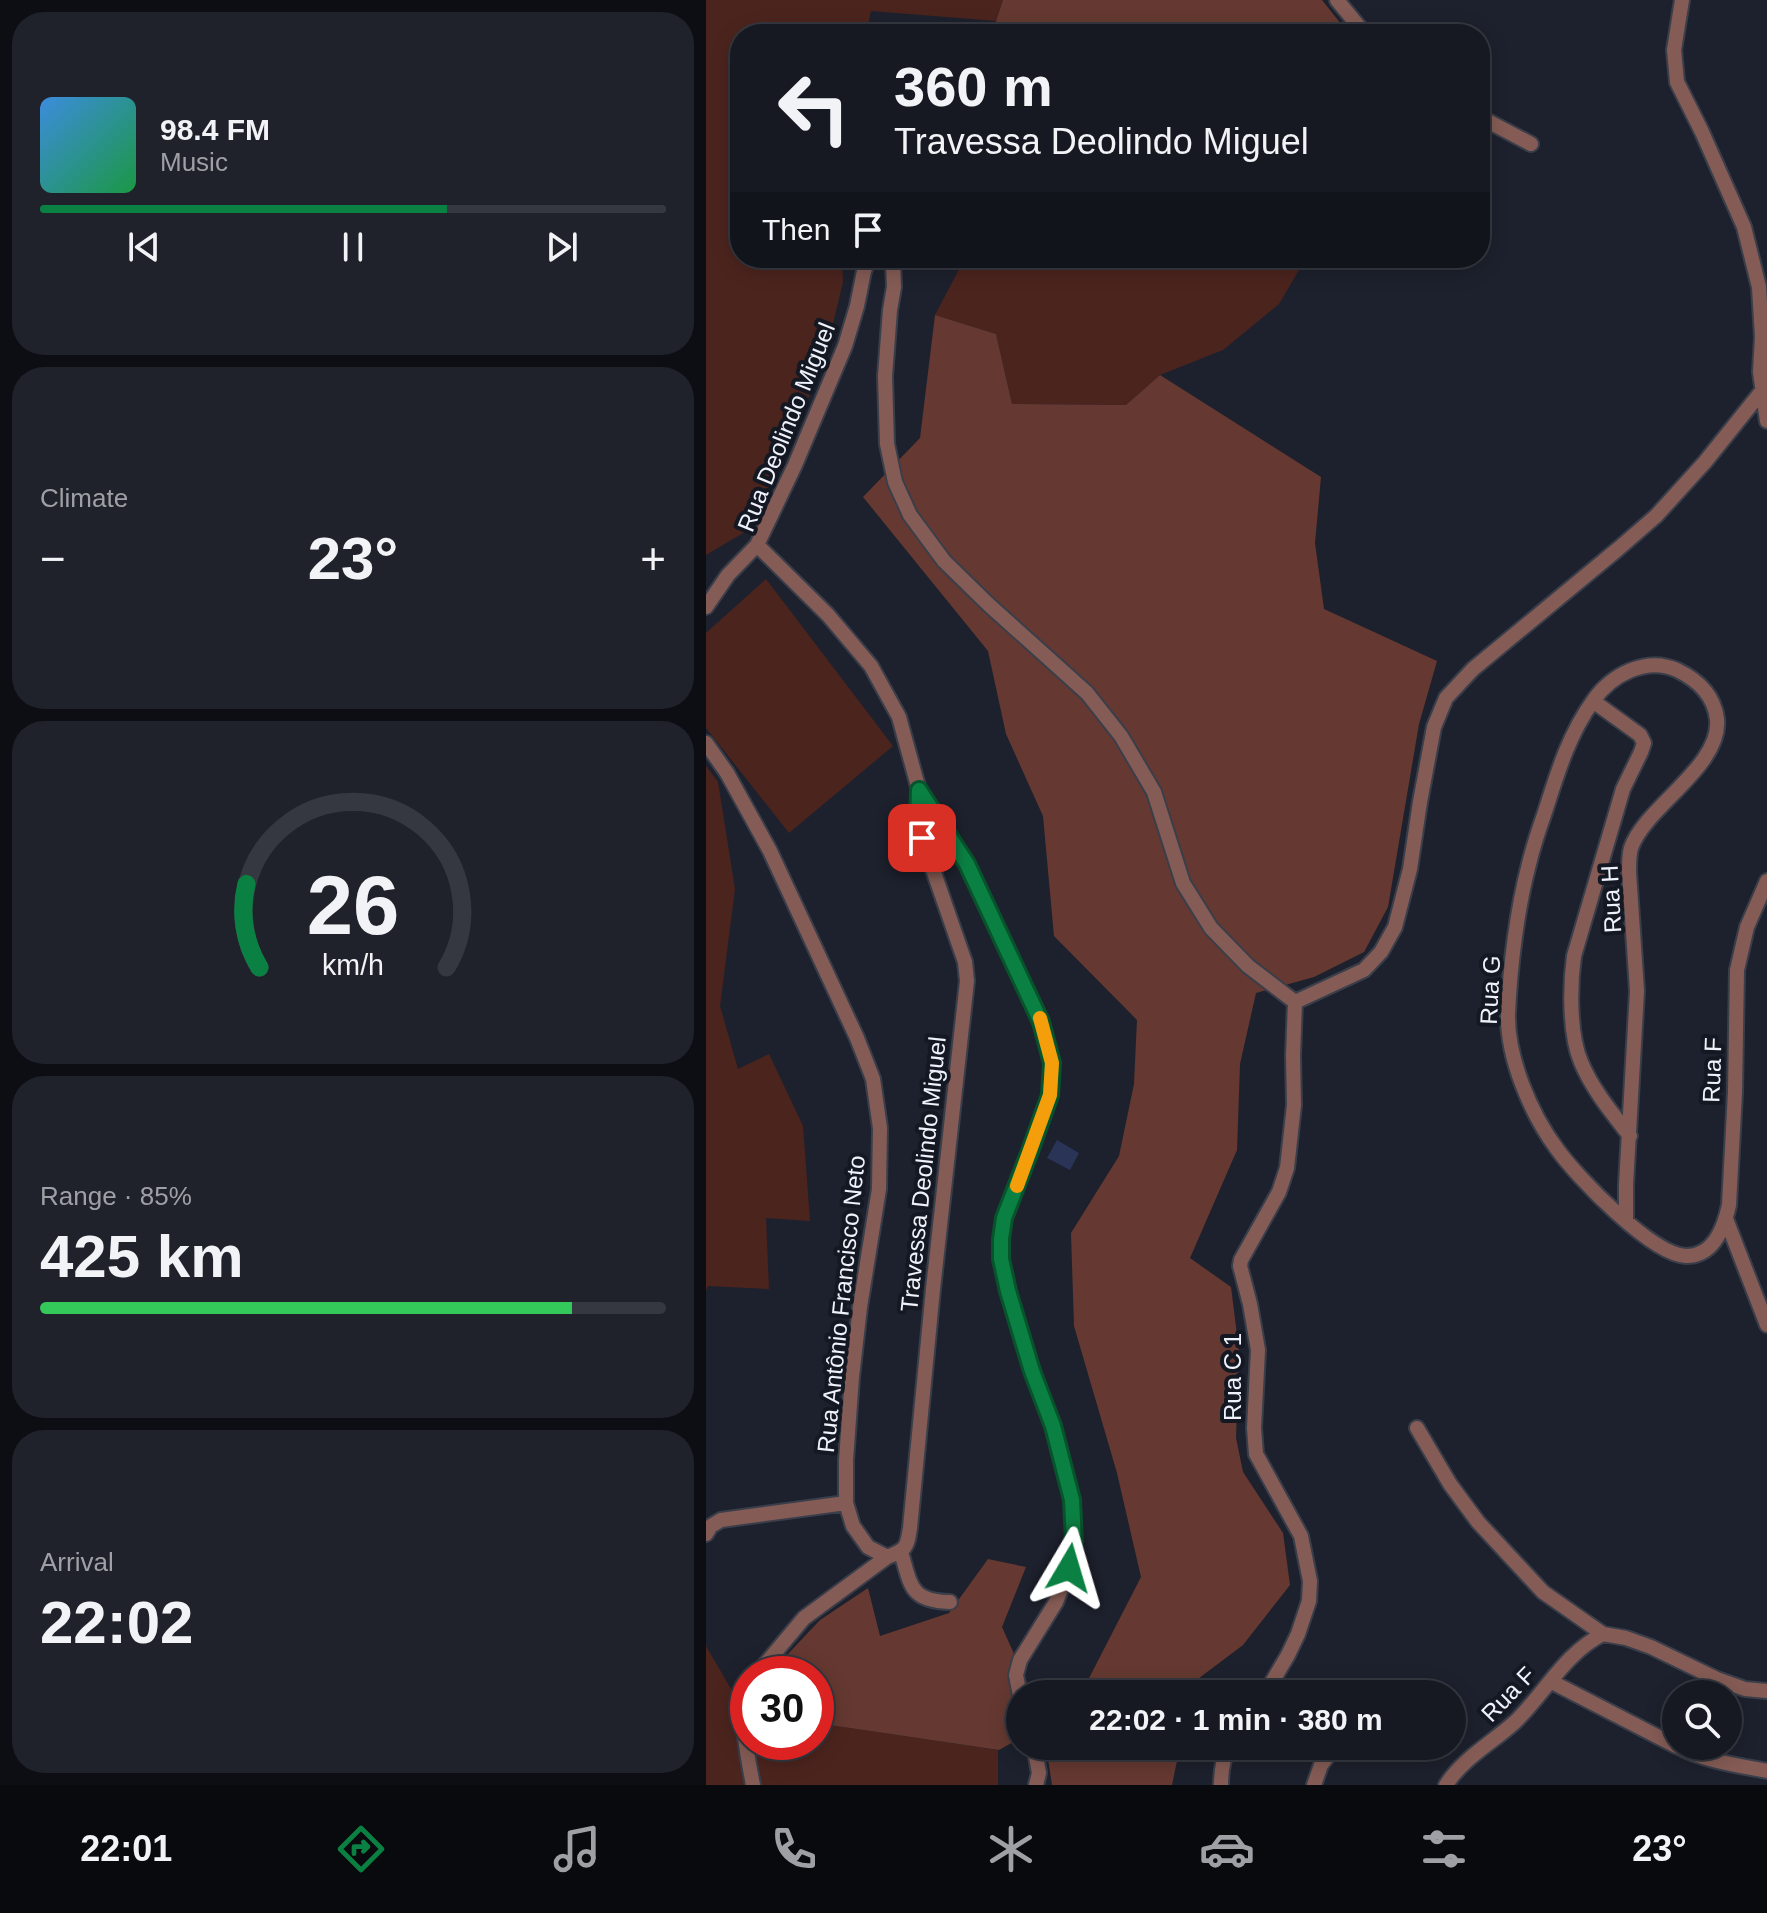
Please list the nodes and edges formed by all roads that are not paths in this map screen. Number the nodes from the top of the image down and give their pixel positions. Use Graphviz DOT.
graph roads {
  1 [pos="1337,0"];
  2 [pos="1682,0"];
  3 [pos="1357,24"];
  4 [pos="1490,122"];
  5 [pos="1531,144"];
  6 [pos="865,268"];
  7 [pos="891,268"];
  8 [pos="1762,391"];
  9 [pos="1767,421"];
  10 [pos="757,545"];
  11 [pos="706,607"];
  12 [pos="1593,701"];
  13 [pos="706,743"];
  14 [pos="919,790"];
  15 [pos="1767,881"];
  16 [pos="1295,1002"];
  17 [pos="1630,1136"];
  18 [pos="1726,1219"];
  19 [pos="1626,1221"];
  20 [pos="1767,1325"];
  21 [pos="1417,1428"];
  22 [pos="846,1503"];
  23 [pos="706,1534"];
  24 [pos="901,1552"];
  25 [pos="887,1557"];
  26 [pos="950,1602"];
  27 [pos="1603,1634"];
  28 [pos="772,1656"];
  29 [pos="1017,1680"];
  30 [pos="1273,1680"];
  31 [pos="1552,1682"];
  32 [pos="1767,1691"];
  33 [pos="1662,1739"];
  34 [pos="748,1760"];
  35 [pos="1037,1760"];
  36 [pos="1225,1760"];
  37 [pos="1325,1760"];
  38 [pos="1714,1760"];
  39 [pos="1767,1771"];
  40 [pos="753,1785"];
  41 [pos="1036,1785"];
  42 [pos="1221,1785"];
  43 [pos="1314,1785"];
  44 [pos="1446,1785"];
  1 -- 3 [label="street"];
  2 -- 8 [label="street"];
  4 -- 5 [label="street"];
  6 -- 10 [label="street, Rua Deolindo Miguel"];
  7 -- 16 [label="street"];
  8 -- 9 [label="street"];
  8 -- 16 [label="street"];
  10 -- 11 [label="street"];
  10 -- 14 [label="street, Rua Deolindo Miguel"];
  12 -- 17 [label="street"];
  12 -- 17 [label="street, Rua H"];
  12 -- 19 [label="street, Rua G"];
  13 -- 22 [label="street, Rua Antônio Francisco Neto"];
  14 -- 24 [label="street, Travessa Deolindo Miguel"];
  14 -- 29 [label="street, Rua Deolindo Miguel"];
  15 -- 18 [label="street, Rua F"];
  16 -- 30 [label="street, Rua C 1"];
  17 -- 19 [label="street, Rua H"];
  18 -- 19 [label="street, Rua G"];
  18 -- 20 [label="street"];
  21 -- 27 [label="street"];
  22 -- 23 [label="street"];
  22 -- 25 [label="street, Rua Antônio Francisco Neto"];
  24 -- 25 [label="street"];
  24 -- 26 [label="street"];
  25 -- 28 [label="street"];
  27 -- 31 [label="street, Rua F"];
  27 -- 32 [label="street"];
  31 -- 33 [label="street"];
  31 -- 44 [label="street, Rua F"];
  34 -- 40 [label="street"];
  35 -- 41 [label="street"];
  36 -- 42 [label="street"];
  37 -- 43 [label="street"];
  38 -- 39 [label="street"];
}
